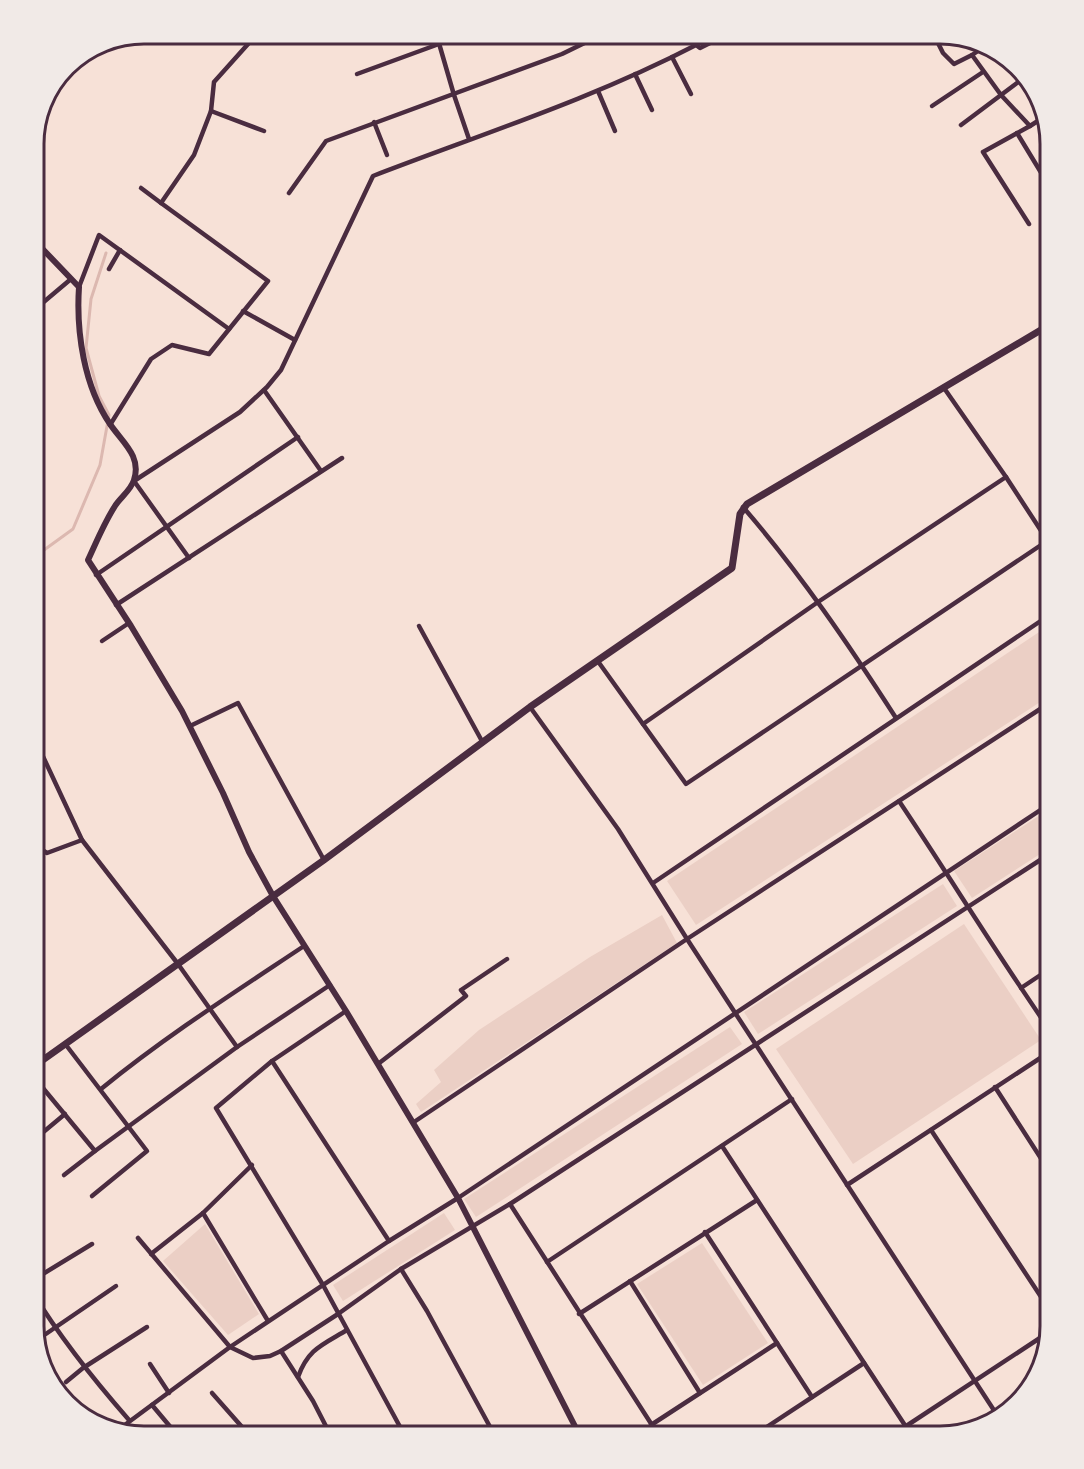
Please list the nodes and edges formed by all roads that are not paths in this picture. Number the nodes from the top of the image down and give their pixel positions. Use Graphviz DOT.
graph roads {
  1 [pos="248,44"];
  2 [pos="439,44"];
  3 [pos="582,44"];
  4 [pos="708,44"];
  5 [pos="938,44"];
  6 [pos="978,51"];
  7 [pos="972,55"];
  8 [pos="672,57"];
  9 [pos="983,72"];
  10 [pos="357,74"];
  11 [pos="635,74"];
  12 [pos="1019,81"];
  13 [pos="598,91"];
  14 [pos="691,94"];
  15 [pos="454,95"];
  16 [pos="1001,95"];
  17 [pos="932,105"];
  18 [pos="652,110"];
  19 [pos="211,111"];
  20 [pos="1038,121"];
  21 [pos="374,122"];
  22 [pos="961,125"];
  23 [pos="1030,126"];
  24 [pos="615,131"];
  25 [pos="264,132"];
  26 [pos="1017,133"];
  27 [pos="469,139"];
  28 [pos="387,155"];
  29 [pos="1040,171"];
  30 [pos="141,188"];
  31 [pos="289,193"];
  32 [pos="161,203"];
  33 [pos="1029,224"];
  34 [pos="120,250"];
  35 [pos="44,251"];
  36 [pos="109,269"];
  37 [pos="71,279"];
  38 [pos="79,287"];
  39 [pos="44,302"];
  40 [pos="243,311"];
  41 [pos="229,329"];
  42 [pos="1040,331"];
  43 [pos="295,340"];
  44 [pos="944,388"];
  45 [pos="264,390"];
  46 [pos="111,425"];
  47 [pos="298,437"];
  48 [pos="342,458"];
  49 [pos="321,471"];
  50 [pos="1006,477"];
  51 [pos="134,481"];
  52 [pos="743,507"];
  53 [pos="167,527"];
  54 [pos="1040,530"];
  55 [pos="1040,546"];
  56 [pos="189,558"];
  57 [pos="96,575"];
  58 [pos="818,602"];
  59 [pos="116,605"];
  60 [pos="1040,621"];
  61 [pos="129,623"];
  62 [pos="419,627"];
  63 [pos="102,641"];
  64 [pos="597,660"];
  65 [pos="862,666"];
  66 [pos="530,707"];
  67 [pos="1040,709"];
  68 [pos="896,718"];
  69 [pos="643,724"];
  70 [pos="189,726"];
  71 [pos="483,743"];
  72 [pos="44,759"];
  73 [pos="899,801"];
  74 [pos="1040,810"];
  75 [pos="82,840"];
  76 [pos="44,851"];
  77 [pos="324,860"];
  78 [pos="1040,860"];
  79 [pos="947,872"];
  80 [pos="653,883"];
  81 [pos="273,896"];
  82 [pos="969,907"];
  83 [pos="687,939"];
  84 [pos="304,946"];
  85 [pos="507,959"];
  86 [pos="178,964"];
  87 [pos="1040,975"];
  88 [pos="330,984"];
  89 [pos="1021,988"];
  90 [pos="210,1008"];
  91 [pos="346,1011"];
  92 [pos="735,1012"];
  93 [pos="1040,1016"];
  94 [pos="66,1044"];
  95 [pos="756,1045"];
  96 [pos="237,1047"];
  97 [pos="45,1058"];
  98 [pos="1040,1058"];
  99 [pos="272,1061"];
  100 [pos="378,1064"];
  101 [pos="995,1088"];
  102 [pos="44,1089"];
  103 [pos="101,1089"];
  104 [pos="792,1099"];
  105 [pos="65,1114"];
  106 [pos="414,1122"];
  107 [pos="129,1124"];
  108 [pos="931,1130"];
  109 [pos="44,1132"];
  110 [pos="722,1146"];
  111 [pos="95,1151"];
  112 [pos="1040,1157"];
  113 [pos="252,1166"];
  114 [pos="64,1175"];
  115 [pos="848,1185"];
  116 [pos="92,1196"];
  117 [pos="458,1198"];
  118 [pos="757,1200"];
  119 [pos="510,1204"];
  120 [pos="203,1213"];
  121 [pos="472,1227"];
  122 [pos="705,1232"];
  123 [pos="138,1238"];
  124 [pos="389,1241"];
  125 [pos="92,1244"];
  126 [pos="151,1254"];
  127 [pos="547,1262"];
  128 [pos="401,1269"];
  129 [pos="44,1273"];
  130 [pos="630,1281"];
  131 [pos="323,1285"];
  132 [pos="116,1286"];
  133 [pos="1040,1295"];
  134 [pos="44,1311"];
  135 [pos="338,1314"];
  136 [pos="579,1314"];
  137 [pos="268,1321"];
  138 [pos="147,1327"];
  139 [pos="54,1328"];
  140 [pos="347,1330"];
  141 [pos="44,1335"];
  142 [pos="1040,1339"];
  143 [pos="777,1342"];
  144 [pos="230,1347"];
  145 [pos="281,1351"];
  146 [pos="864,1363"];
  147 [pos="150,1364"];
  148 [pos="83,1368"];
  149 [pos="298,1377"];
  150 [pos="975,1381"];
  151 [pos="66,1382"];
  152 [pos="170,1393"];
  153 [pos="212,1393"];
  154 [pos="700,1393"];
  155 [pos="812,1397"];
  156 [pos="152,1405"];
  157 [pos="994,1410"];
  158 [pos="129,1420"];
  159 [pos="125,1424"];
  160 [pos="651,1425"];
  161 [pos="170,1426"];
  162 [pos="241,1426"];
  163 [pos="325,1426"];
  164 [pos="400,1426"];
  165 [pos="490,1426"];
  166 [pos="575,1426"];
  167 [pos="768,1426"];
  168 [pos="905,1426"];
  169 [pos="908,1426"];
  1 -- 19 [label="street"];
  2 -- 10 [label="street"];
  2 -- 15 [label="street"];
  3 -- 15 [label="street"];
  4 -- 8 [label="street"];
  5 -- 7 [label="street"];
  6 -- 7 [label="street"];
  7 -- 9 [label="street"];
  8 -- 11 [label="street"];
  8 -- 14 [label="street"];
  9 -- 16 [label="street"];
  9 -- 17 [label="street"];
  11 -- 13 [label="street"];
  11 -- 18 [label="street"];
  12 -- 16 [label="street"];
  13 -- 24 [label="street"];
  13 -- 27 [label="street"];
  15 -- 21 [label="street"];
  15 -- 27 [label="street"];
  16 -- 22 [label="street"];
  16 -- 23 [label="street"];
  19 -- 25 [label="street"];
  19 -- 32 [label="street"];
  20 -- 23 [label="street"];
  21 -- 28 [label="street"];
  21 -- 31 [label="street"];
  23 -- 26 [label="street"];
  26 -- 29 [label="street"];
  26 -- 33 [label="street"];
  27 -- 43 [label="street"];
  30 -- 32 [label="street"];
  32 -- 40 [label="street"];
  34 -- 36 [label="street"];
  34 -- 38 [label="street"];
  34 -- 41 [label="street"];
  35 -- 37 [label="street"];
  37 -- 38 [label="street"];
  37 -- 39 [label="street"];
  38 -- 46 [label="street"];
  40 -- 41 [label="street"];
  40 -- 43 [label="street"];
  41 -- 46 [label="street"];
  42 -- 44 [label="main road"];
  43 -- 45 [label="street"];
  44 -- 50 [label="street"];
  44 -- 52 [label="main road"];
  45 -- 47 [label="street"];
  45 -- 51 [label="street"];
  46 -- 51 [label="street"];
  47 -- 49 [label="street"];
  47 -- 53 [label="street"];
  48 -- 49 [label="street"];
  49 -- 56 [label="street"];
  50 -- 54 [label="street"];
  50 -- 58 [label="street"];
  51 -- 53 [label="street"];
  51 -- 57 [label="street"];
  52 -- 58 [label="street"];
  52 -- 64 [label="main road"];
  53 -- 56 [label="street"];
  53 -- 57 [label="street"];
  55 -- 65 [label="street"];
  56 -- 59 [label="street"];
  57 -- 59 [label="street"];
  58 -- 65 [label="street"];
  58 -- 69 [label="street"];
  59 -- 61 [label="street"];
  60 -- 68 [label="street"];
  61 -- 63 [label="street"];
  61 -- 70 [label="street"];
  62 -- 71 [label="street"];
  64 -- 66 [label="main road"];
  64 -- 69 [label="street"];
  65 -- 68 [label="street"];
  65 -- 69 [label="street"];
  66 -- 71 [label="main road"];
  66 -- 80 [label="street"];
  67 -- 73 [label="street"];
  68 -- 80 [label="street"];
  70 -- 77 [label="street"];
  70 -- 81 [label="street"];
  71 -- 77 [label="main road"];
  72 -- 75 [label="street"];
  73 -- 79 [label="street"];
  73 -- 83 [label="street"];
  74 -- 79 [label="street"];
  75 -- 76 [label="street"];
  75 -- 86 [label="street"];
  77 -- 81 [label="main road"];
  78 -- 82 [label="street"];
  79 -- 82 [label="street"];
  79 -- 92 [label="street"];
  80 -- 83 [label="street"];
  81 -- 84 [label="street"];
  81 -- 86 [label="main road"];
  82 -- 89 [label="street"];
  82 -- 95 [label="street"];
  83 -- 92 [label="street"];
  83 -- 106 [label="street"];
  84 -- 88 [label="street"];
  84 -- 90 [label="street"];
  85 -- 100 [label="street"];
  86 -- 90 [label="street"];
  86 -- 94 [label="main road"];
  87 -- 89 [label="street"];
  88 -- 91 [label="street"];
  88 -- 96 [label="street"];
  89 -- 93 [label="street"];
  90 -- 96 [label="street"];
  90 -- 103 [label="street"];
  91 -- 99 [label="street"];
  91 -- 100 [label="street"];
  92 -- 95 [label="street"];
  92 -- 117 [label="street"];
  94 -- 97 [label="main road"];
  94 -- 103 [label="street"];
  95 -- 104 [label="street"];
  95 -- 119 [label="street"];
  96 -- 107 [label="street"];
  98 -- 101 [label="street"];
  99 -- 113 [label="street"];
  99 -- 124 [label="street"];
  100 -- 106 [label="street"];
  101 -- 108 [label="street"];
  101 -- 112 [label="street"];
  102 -- 105 [label="street"];
  103 -- 107 [label="street"];
  104 -- 110 [label="street"];
  104 -- 115 [label="street"];
  105 -- 109 [label="street"];
  105 -- 111 [label="street"];
  106 -- 117 [label="street"];
  107 -- 111 [label="street"];
  107 -- 116 [label="street"];
  108 -- 115 [label="street"];
  108 -- 133 [label="street"];
  110 -- 118 [label="street"];
  110 -- 127 [label="street"];
  111 -- 114 [label="street"];
  113 -- 120 [label="street"];
  113 -- 131 [label="street"];
  115 -- 150 [label="street"];
  117 -- 121 [label="street"];
  117 -- 124 [label="street"];
  118 -- 122 [label="street"];
  118 -- 146 [label="street"];
  119 -- 121 [label="street"];
  119 -- 127 [label="street"];
  120 -- 126 [label="street"];
  120 -- 137 [label="street"];
  121 -- 128 [label="street"];
  121 -- 166 [label="street"];
  122 -- 130 [label="street"];
  122 -- 143 [label="street"];
  123 -- 126 [label="street"];
  124 -- 131 [label="street"];
  125 -- 129 [label="street"];
  126 -- 144 [label="street"];
  127 -- 136 [label="street"];
  128 -- 135 [label="street"];
  128 -- 165 [label="street"];
  130 -- 136 [label="street"];
  130 -- 154 [label="street"];
  131 -- 135 [label="street"];
  131 -- 137 [label="street"];
  132 -- 139 [label="street"];
  134 -- 139 [label="street"];
  135 -- 140 [label="street"];
  135 -- 145 [label="street"];
  136 -- 160 [label="street"];
  137 -- 144 [label="street"];
  138 -- 148 [label="street"];
  139 -- 141 [label="street"];
  139 -- 148 [label="street"];
  140 -- 149 [label="street"];
  140 -- 164 [label="street"];
  142 -- 150 [label="street"];
  143 -- 154 [label="street"];
  143 -- 155 [label="street"];
  144 -- 145 [label="street"];
  144 -- 152 [label="street"];
  145 -- 149 [label="street"];
  146 -- 155 [label="street"];
  146 -- 168 [label="street"];
  147 -- 152 [label="street"];
  148 -- 151 [label="street"];
  148 -- 158 [label="street"];
  149 -- 163 [label="street"];
  150 -- 157 [label="street"];
  150 -- 169 [label="street"];
  152 -- 156 [label="street"];
  153 -- 162 [label="street"];
  154 -- 160 [label="street"];
  155 -- 167 [label="street"];
  156 -- 158 [label="street"];
  156 -- 161 [label="street"];
  158 -- 159 [label="street"];
}
